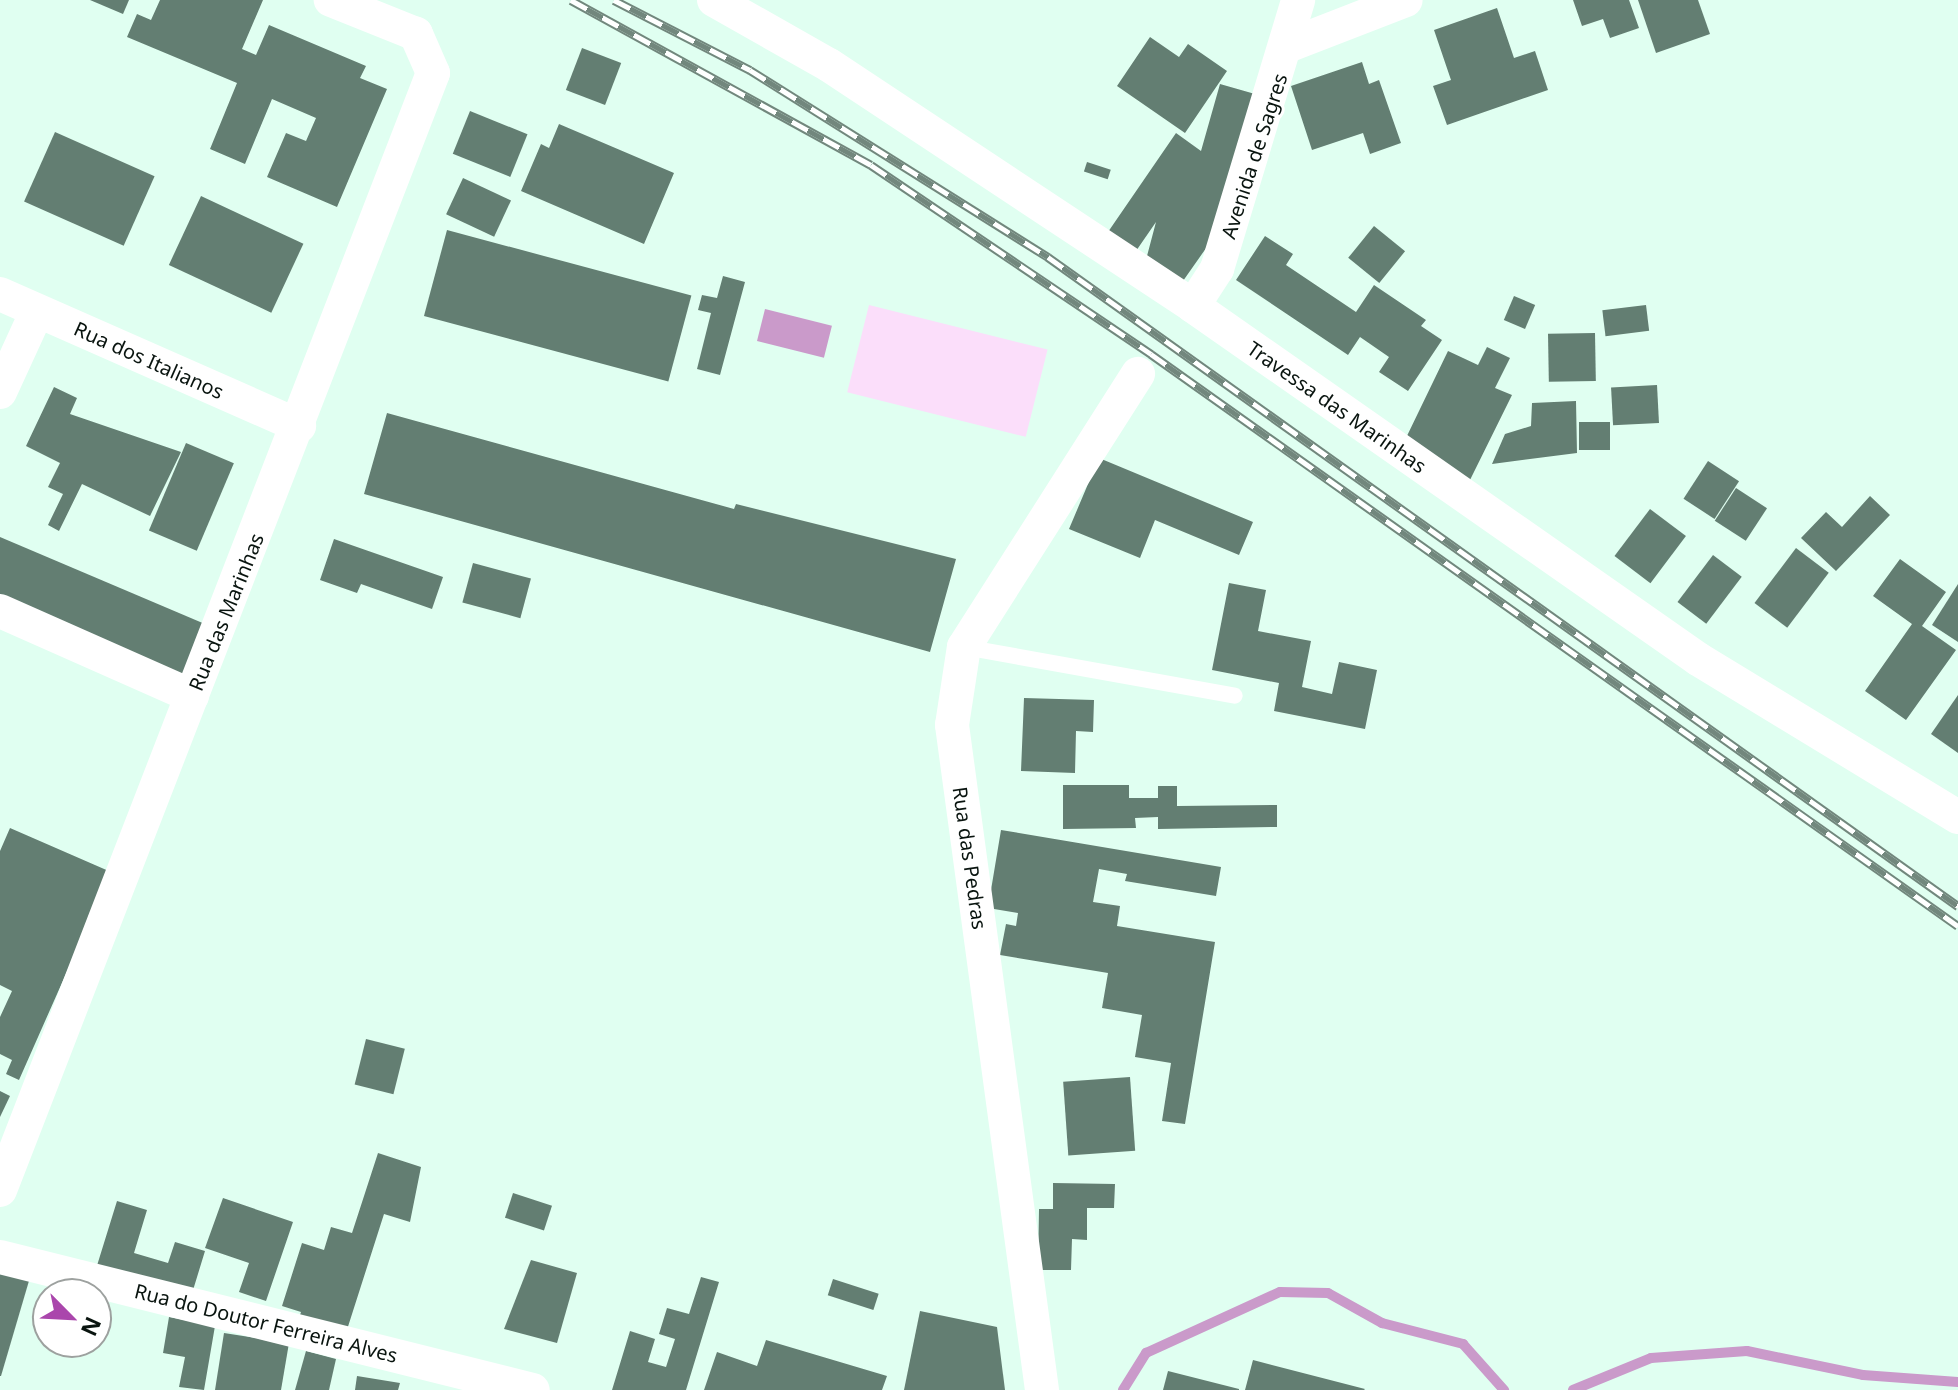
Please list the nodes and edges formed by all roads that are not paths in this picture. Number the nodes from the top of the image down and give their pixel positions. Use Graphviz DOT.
graph roads {
  1 [pos="331,0"];
  2 [pos="714,0"];
  3 [pos="1298,0"];
  4 [pos="1406,0"];
  5 [pos="1290,45"];
  6 [pos="0,294"];
  7 [pos="1193,306"];
  8 [pos="37,311"];
  9 [pos="1138,374"];
  10 [pos="0,392"];
  11 [pos="299,426"];
  12 [pos="0,611"];
  13 [pos="964,647"];
  14 [pos="192,696"];
  15 [pos="1235,696"];
  16 [pos="1958,817"];
  17 [pos="0,1190"];
  18 [pos="0,1257"];
  19 [pos="533,1390"];
  20 [pos="1042,1390"];
  1 -- 11 [label="street, Rua das Marinhas"];
  2 -- 7 [label="street, Travessa das Marinhas"];
  3 -- 5 [label="street, Avenida de Sagres"];
  4 -- 5 [label="street"];
  5 -- 7 [label="street, Avenida de Sagres"];
  6 -- 8 [label="street, Rua dos Italianos"];
  7 -- 16 [label="street, Travessa das Marinhas"];
  8 -- 10 [label="street"];
  8 -- 11 [label="street, Rua dos Italianos"];
  9 -- 13 [label="street, Rua das Pedras"];
  11 -- 14 [label="street, Rua das Marinhas"];
  12 -- 14 [label="street"];
  13 -- 15 [label="lane"];
  13 -- 20 [label="street, Rua das Pedras"];
  14 -- 17 [label="street, Rua das Marinhas"];
  18 -- 19 [label="street, Rua do Doutor Ferreira Alves"];
}
